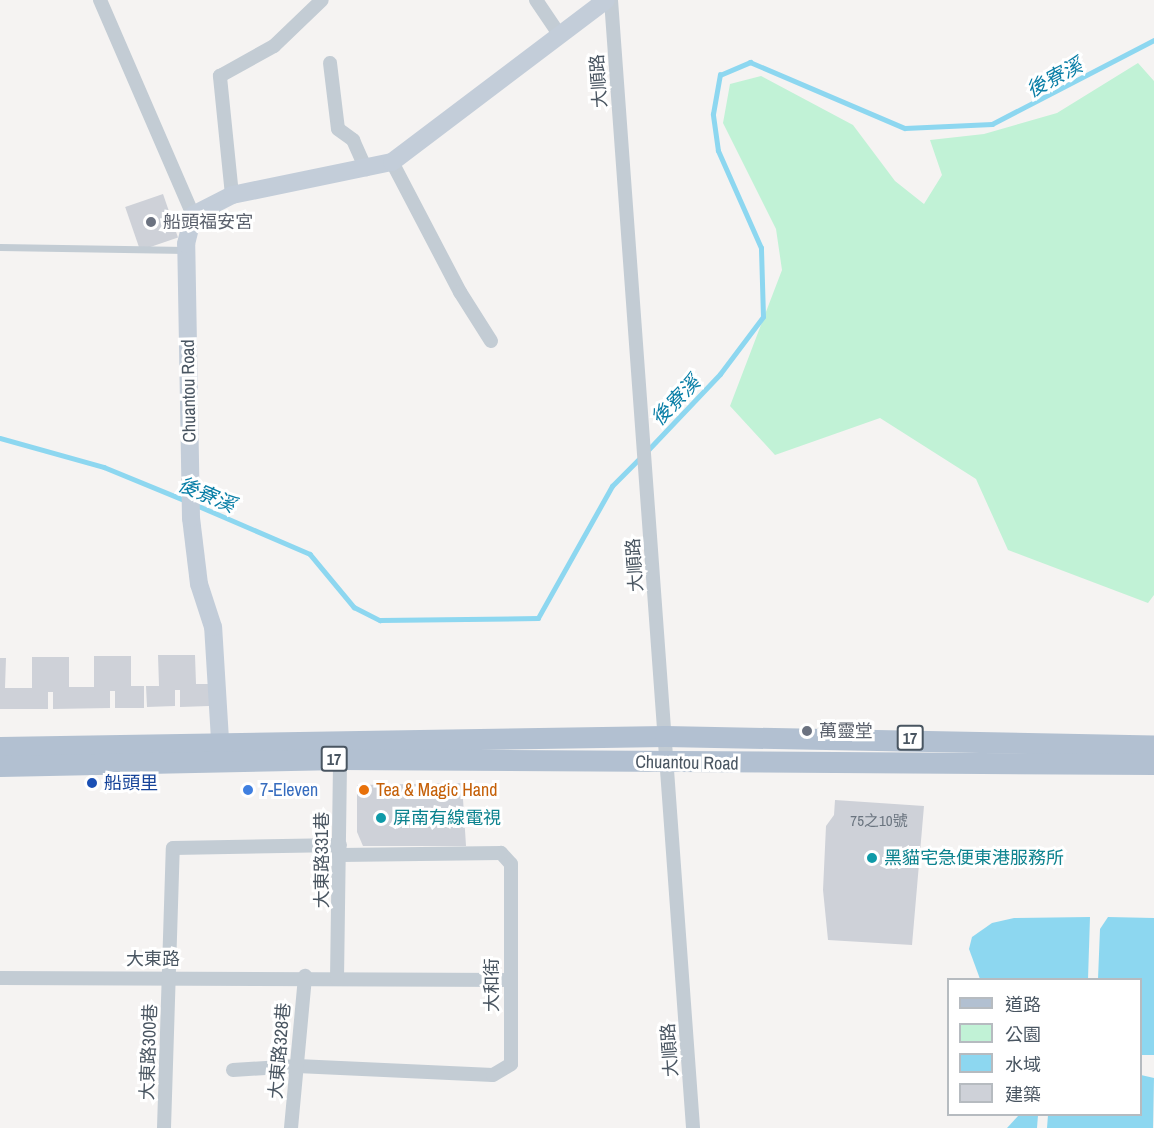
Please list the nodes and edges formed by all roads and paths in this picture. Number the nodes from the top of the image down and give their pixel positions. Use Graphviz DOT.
graph roads {
  1 [pos="100,0"];
  2 [pos="322,0"];
  3 [pos="536,0"];
  4 [pos="609,0"];
  5 [pos="558,33"];
  6 [pos="330,63"];
  7 [pos="392,162"];
  8 [pos="366,169"];
  9 [pos="232,195"];
  10 [pos="193,215"];
  11 [pos="0,247"];
  12 [pos="186,250"];
  13 [pos="491,341"];
  14 [pos="665,736"];
  15 [pos="915,738"];
  16 [pos="1154,745"];
  17 [pos="0,747"];
  18 [pos="340,750"];
  19 [pos="221,754"];
  20 [pos="669,763"];
  21 [pos="1154,764"];
  22 [pos="0,766"];
  23 [pos="915,766"];
  24 [pos="173,848"];
  25 [pos="340,850"];
  26 [pos="305,976"];
  27 [pos="169,977"];
  28 [pos="0,978"];
  29 [pos="337,979"];
  30 [pos="510,980"];
  31 [pos="297,1066"];
  32 [pos="233,1070"];
  33 [pos="164,1128"];
  34 [pos="291,1128"];
  35 [pos="693,1128"];
  1 -- 10 [label="street"];
  2 -- 9 [label="street"];
  3 -- 5 [label="street"];
  4 -- 5 [label="street"];
  4 -- 14 [label="street, 大順路"];
  5 -- 7 [label="street"];
  6 -- 8 [label="street"];
  7 -- 8 [label="street"];
  7 -- 13 [label="street"];
  8 -- 9 [label="street"];
  9 -- 10 [label="street"];
  10 -- 12 [label="street, Chuantou Road"];
  11 -- 12 [label="lane"];
  12 -- 19 [label="street, Chuantou Road"];
  14 -- 15 [label="main road, Chuantou Road / 17"];
  14 -- 18 [label="main road, Chuantou Road / 17"];
  14 -- 20 [label="street, 大順路"];
  15 -- 16 [label="main road, Chuantou Road / 17"];
  15 -- 23 [label="main road"];
  17 -- 19 [label="main road, Chuantou Road / 17"];
  18 -- 19 [label="main road, Chuantou Road / 17"];
  18 -- 20 [label="main road, Chuantou Road / 17"];
  18 -- 25 [label="street, 大東路331巷"];
  19 -- 22 [label="main road, Chuantou Road / 17"];
  20 -- 23 [label="main road, Chuantou Road / 17"];
  20 -- 35 [label="street, 大順路"];
  21 -- 23 [label="main road, Chuantou Road / 17"];
  24 -- 25 [label="street, 大和街"];
  24 -- 27 [label="street, 大東路300巷"];
  25 -- 29 [label="street, 大東路331巷"];
  25 -- 30 [label="street, 大和街"];
  26 -- 27 [label="street, 大東路"];
  26 -- 29 [label="street, 大東路"];
  26 -- 31 [label="street, 大東路328巷"];
  27 -- 28 [label="street, 大東路"];
  27 -- 33 [label="street, 大東路300巷"];
  29 -- 30 [label="street, 大東路"];
  30 -- 31 [label="street, 大和街"];
  31 -- 32 [label="street"];
  31 -- 34 [label="street, 大東路328巷"];
}
